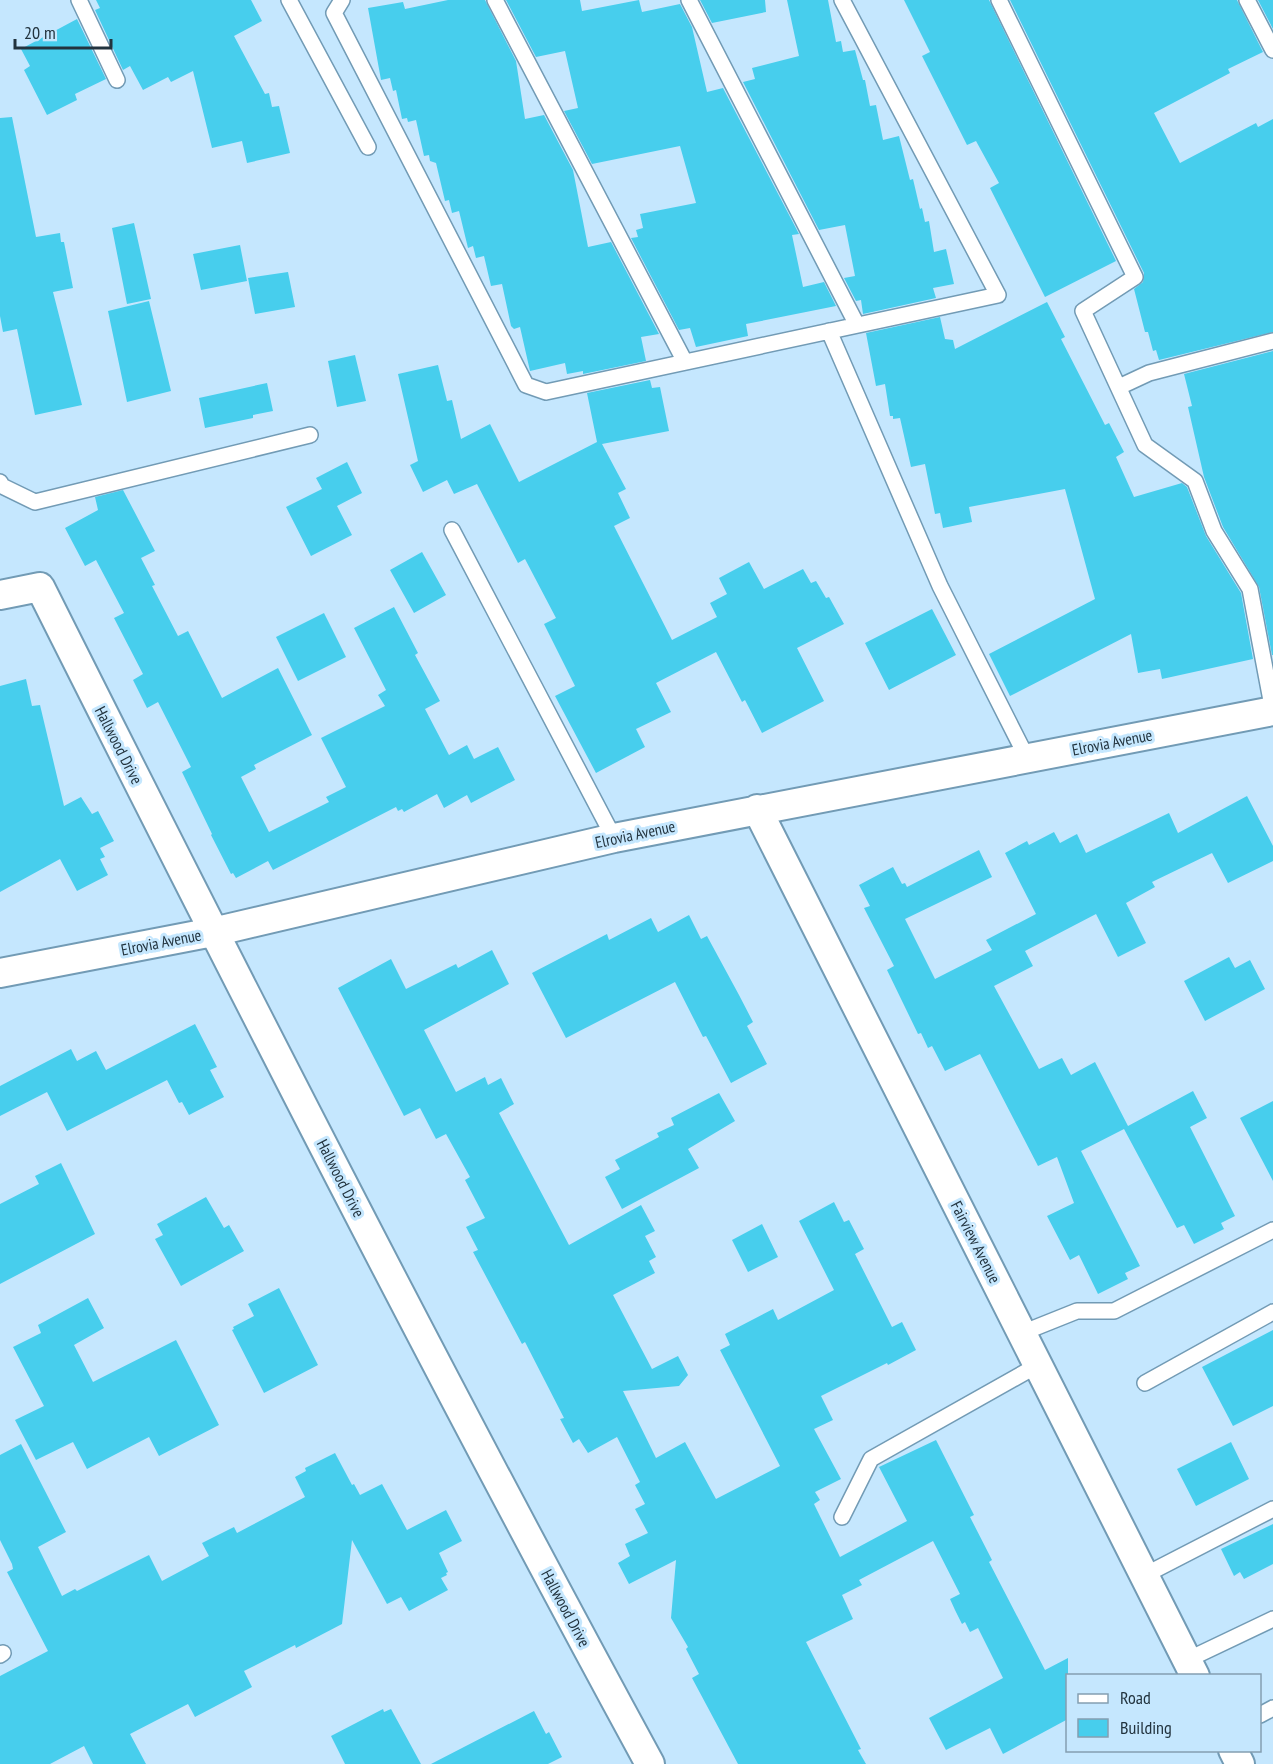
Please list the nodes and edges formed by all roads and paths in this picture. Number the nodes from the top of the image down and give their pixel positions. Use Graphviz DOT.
graph roads {
  1 [pos="79,0"];
  2 [pos="289,0"];
  3 [pos="342,0"];
  4 [pos="495,0"];
  5 [pos="689,0"];
  6 [pos="842,0"];
  7 [pos="999,0"];
  8 [pos="1247,0"];
  9 [pos="1273,50"];
  10 [pos="117,80"];
  11 [pos="368,147"];
  12 [pos="857,325"];
  13 [pos="829,331"];
  14 [pos="1273,341"];
  15 [pos="685,362"];
  16 [pos="1119,387"];
  17 [pos="310,435"];
  18 [pos="0,482"];
  19 [pos="452,530"];
  20 [pos="0,595"];
  21 [pos="1273,711"];
  22 [pos="1027,758"];
  23 [pos="758,809"];
  24 [pos="614,838"];
  25 [pos="213,932"];
  26 [pos="0,973"];
  27 [pos="1273,1230"];
  28 [pos="1273,1312"];
  29 [pos="1022,1332"];
  30 [pos="1038,1365"];
  31 [pos="1145,1383"];
  32 [pos="1273,1509"];
  33 [pos="842,1517"];
  34 [pos="1145,1575"];
  35 [pos="1273,1619"];
  36 [pos="1191,1668"];
  37 [pos="650,1764"];
  1 -- 10 [label="lane"];
  2 -- 11 [label="lane"];
  3 -- 15 [label="lane"];
  4 -- 15 [label="lane"];
  5 -- 12 [label="lane"];
  6 -- 12 [label="lane"];
  7 -- 16 [label="lane"];
  8 -- 9 [label="lane"];
  12 -- 13 [label="lane"];
  13 -- 15 [label="lane"];
  13 -- 22 [label="lane"];
  14 -- 16 [label="lane"];
  16 -- 21 [label="lane"];
  17 -- 18 [label="lane"];
  19 -- 24 [label="lane"];
  20 -- 25 [label="street, Hallwood Drive"];
  21 -- 22 [label="street, Elrovia Avenue"];
  22 -- 23 [label="street, Elrovia Avenue"];
  23 -- 24 [label="street, Elrovia Avenue"];
  23 -- 29 [label="street, Fairview Avenue"];
  24 -- 25 [label="street, Elrovia Avenue"];
  25 -- 26 [label="street, Elrovia Avenue"];
  25 -- 37 [label="street, Hallwood Drive"];
  27 -- 29 [label="lane"];
  28 -- 31 [label="lane"];
  29 -- 30 [label="street, Fairview Avenue"];
  30 -- 33 [label="lane"];
  30 -- 34 [label="street, Fairview Avenue"];
  32 -- 34 [label="lane"];
  34 -- 36 [label="street, Fairview Avenue"];
  35 -- 36 [label="lane"];
}
